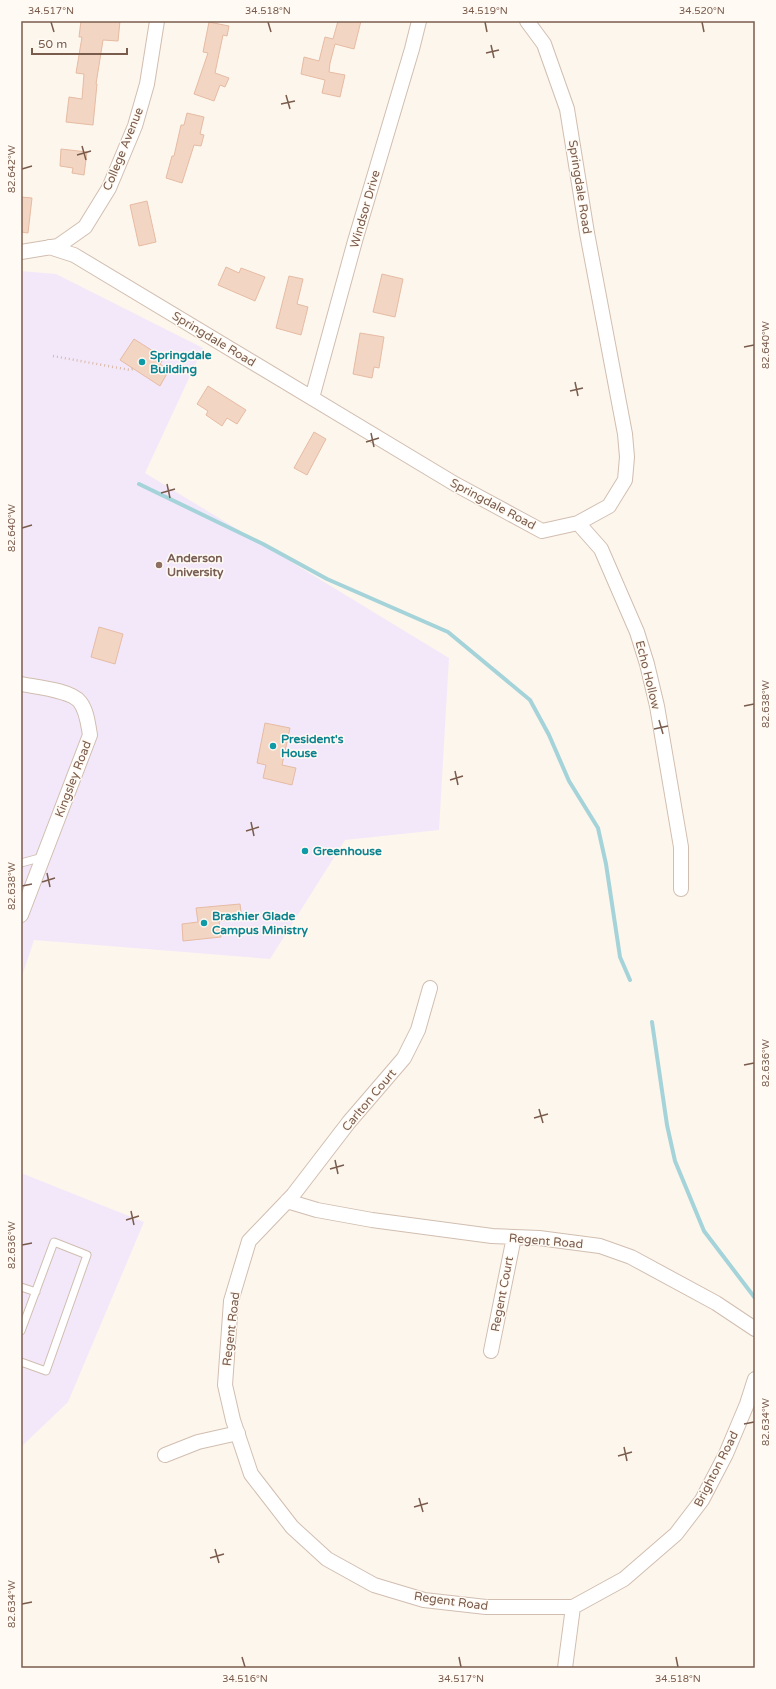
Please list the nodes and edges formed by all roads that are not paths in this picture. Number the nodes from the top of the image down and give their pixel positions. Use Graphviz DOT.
graph roads {
  1 [pos="157,21"];
  2 [pos="419,21"];
  3 [pos="527,21"];
  4 [pos="49,247"];
  5 [pos="21,252"];
  6 [pos="312,398"];
  7 [pos="578,523"];
  8 [pos="21,684"];
  9 [pos="43,857"];
  10 [pos="21,863"];
  11 [pos="681,889"];
  12 [pos="21,915"];
  13 [pos="430,988"];
  14 [pos="287,1201"];
  15 [pos="514,1237"];
  16 [pos="21,1286"];
  17 [pos="36,1292"];
  18 [pos="755,1329"];
  19 [pos="21,1331"];
  20 [pos="491,1351"];
  21 [pos="21,1362"];
  22 [pos="755,1379"];
  23 [pos="238,1433"];
  24 [pos="165,1455"];
  25 [pos="573,1607"];
  26 [pos="566,1668"];
  1 -- 4 [label="street, College Avenue"];
  2 -- 6 [label="street, Windsor Drive"];
  3 -- 7 [label="street, Springdale Road"];
  4 -- 5 [label="street, College Avenue"];
  4 -- 6 [label="street, Springdale Road"];
  6 -- 7 [label="street, Springdale Road"];
  7 -- 11 [label="street, Echo Hollow"];
  8 -- 9 [label="street, Kingsley Road"];
  9 -- 10 [label="lane"];
  9 -- 12 [label="street, Kingsley Road"];
  13 -- 14 [label="street, Carlton Court"];
  14 -- 15 [label="street, Regent Road"];
  14 -- 23 [label="street, Regent Road"];
  15 -- 18 [label="street, Regent Road"];
  15 -- 20 [label="street, Regent Court"];
  16 -- 17 [label="lane"];
  17 -- 19 [label="lane"];
  17 -- 21 [label="lane"];
  22 -- 25 [label="street, Brighton Road"];
  23 -- 24 [label="street"];
  23 -- 25 [label="street, Regent Road"];
  25 -- 26 [label="street"];
}
